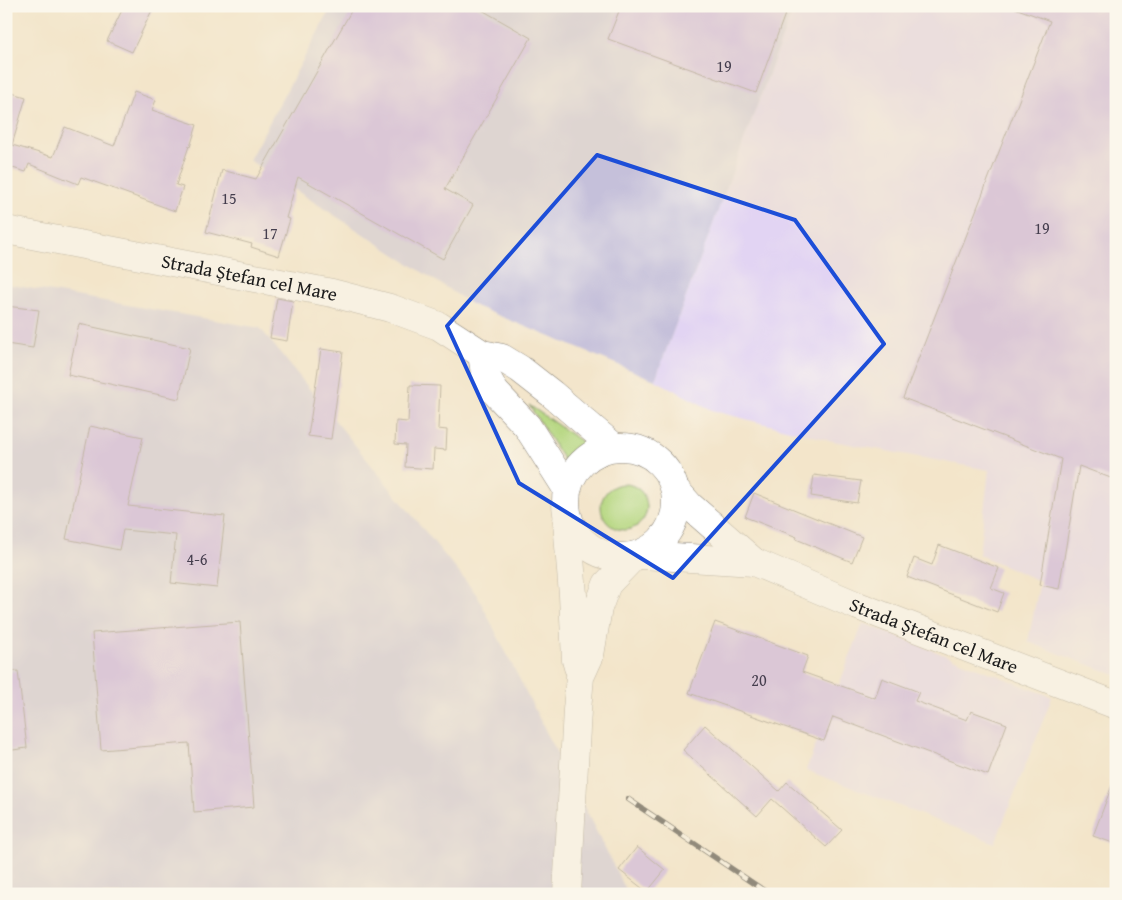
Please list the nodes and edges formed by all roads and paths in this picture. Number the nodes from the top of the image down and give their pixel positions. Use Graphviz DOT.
graph roads {
  1 [pos="6,230"];
  2 [pos="482,354"];
  3 [pos="614,447"];
  4 [pos="675,489"];
  5 [pos="566,497"];
  6 [pos="638,555"];
  7 [pos="754,562"];
  8 [pos="580,678"];
  9 [pos="1116,705"];
  10 [pos="567,894"];
  1 -- 2 [label="main road, Strada Ștefan cel Mare"];
  2 -- 3 [label="main road, Strada Ștefan cel Mare"];
  2 -- 5 [label="main road, Strada Ștefan cel Mare"];
  3 -- 4 [label="main road, Strada Ștefan cel Mare"];
  3 -- 5 [label="main road, Strada Ștefan cel Mare"];
  4 -- 6 [label="main road, Strada Ștefan cel Mare"];
  4 -- 7 [label="main road, Strada Ștefan cel Mare"];
  5 -- 6 [label="main road, Strada Ștefan cel Mare"];
  5 -- 8 [label="main road"];
  6 -- 7 [label="main road, Strada Ștefan cel Mare"];
  6 -- 8 [label="main road"];
  7 -- 9 [label="main road, Strada Ștefan cel Mare"];
  8 -- 10 [label="main road"];
}
